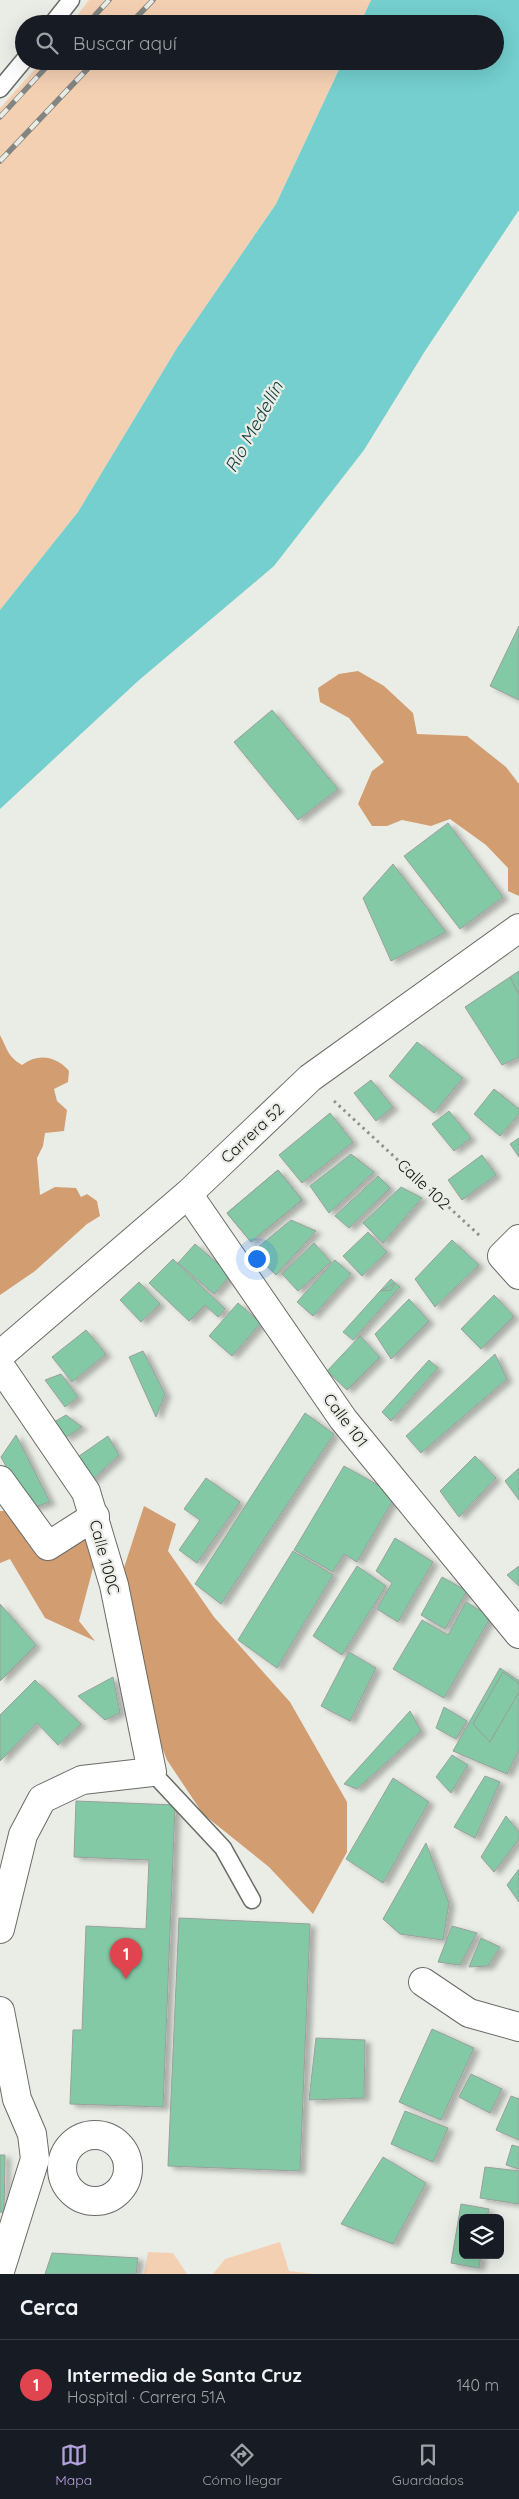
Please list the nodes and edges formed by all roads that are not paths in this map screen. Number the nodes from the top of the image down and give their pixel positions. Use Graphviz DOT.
graph roads {
  1 [pos="71,0"];
  2 [pos="59,15"];
  3 [pos="16,70"];
  4 [pos="0,89"];
  5 [pos="519,928"];
  6 [pos="188,1194"];
  7 [pos="0,1355"];
  8 [pos="0,1366"];
  9 [pos="0,1480"];
  10 [pos="95,1516"];
  11 [pos="519,1634"];
  12 [pos="152,1772"];
  13 [pos="252,1900"];
  14 [pos="0,1930"];
  15 [pos="423,1982"];
  16 [pos="0,2011"];
  17 [pos="519,2027"];
  18 [pos="35,2159"];
  19 [pos="62,2170"];
  20 [pos="0,2271"];
  1 -- 2 [label="lane"];
  3 -- 4 [label="lane"];
  5 -- 6 [label="street, Carrera 52"];
  6 -- 7 [label="street, Carrera 52"];
  6 -- 11 [label="street, Calle 101"];
  8 -- 10 [label="street, Calle 100C"];
  9 -- 10 [label="street"];
  10 -- 12 [label="street, Calle 100C"];
  12 -- 13 [label="lane"];
  12 -- 14 [label="street"];
  15 -- 17 [label="street"];
  16 -- 18 [label="street"];
  18 -- 19 [label="street"];
  18 -- 20 [label="street"];
}
